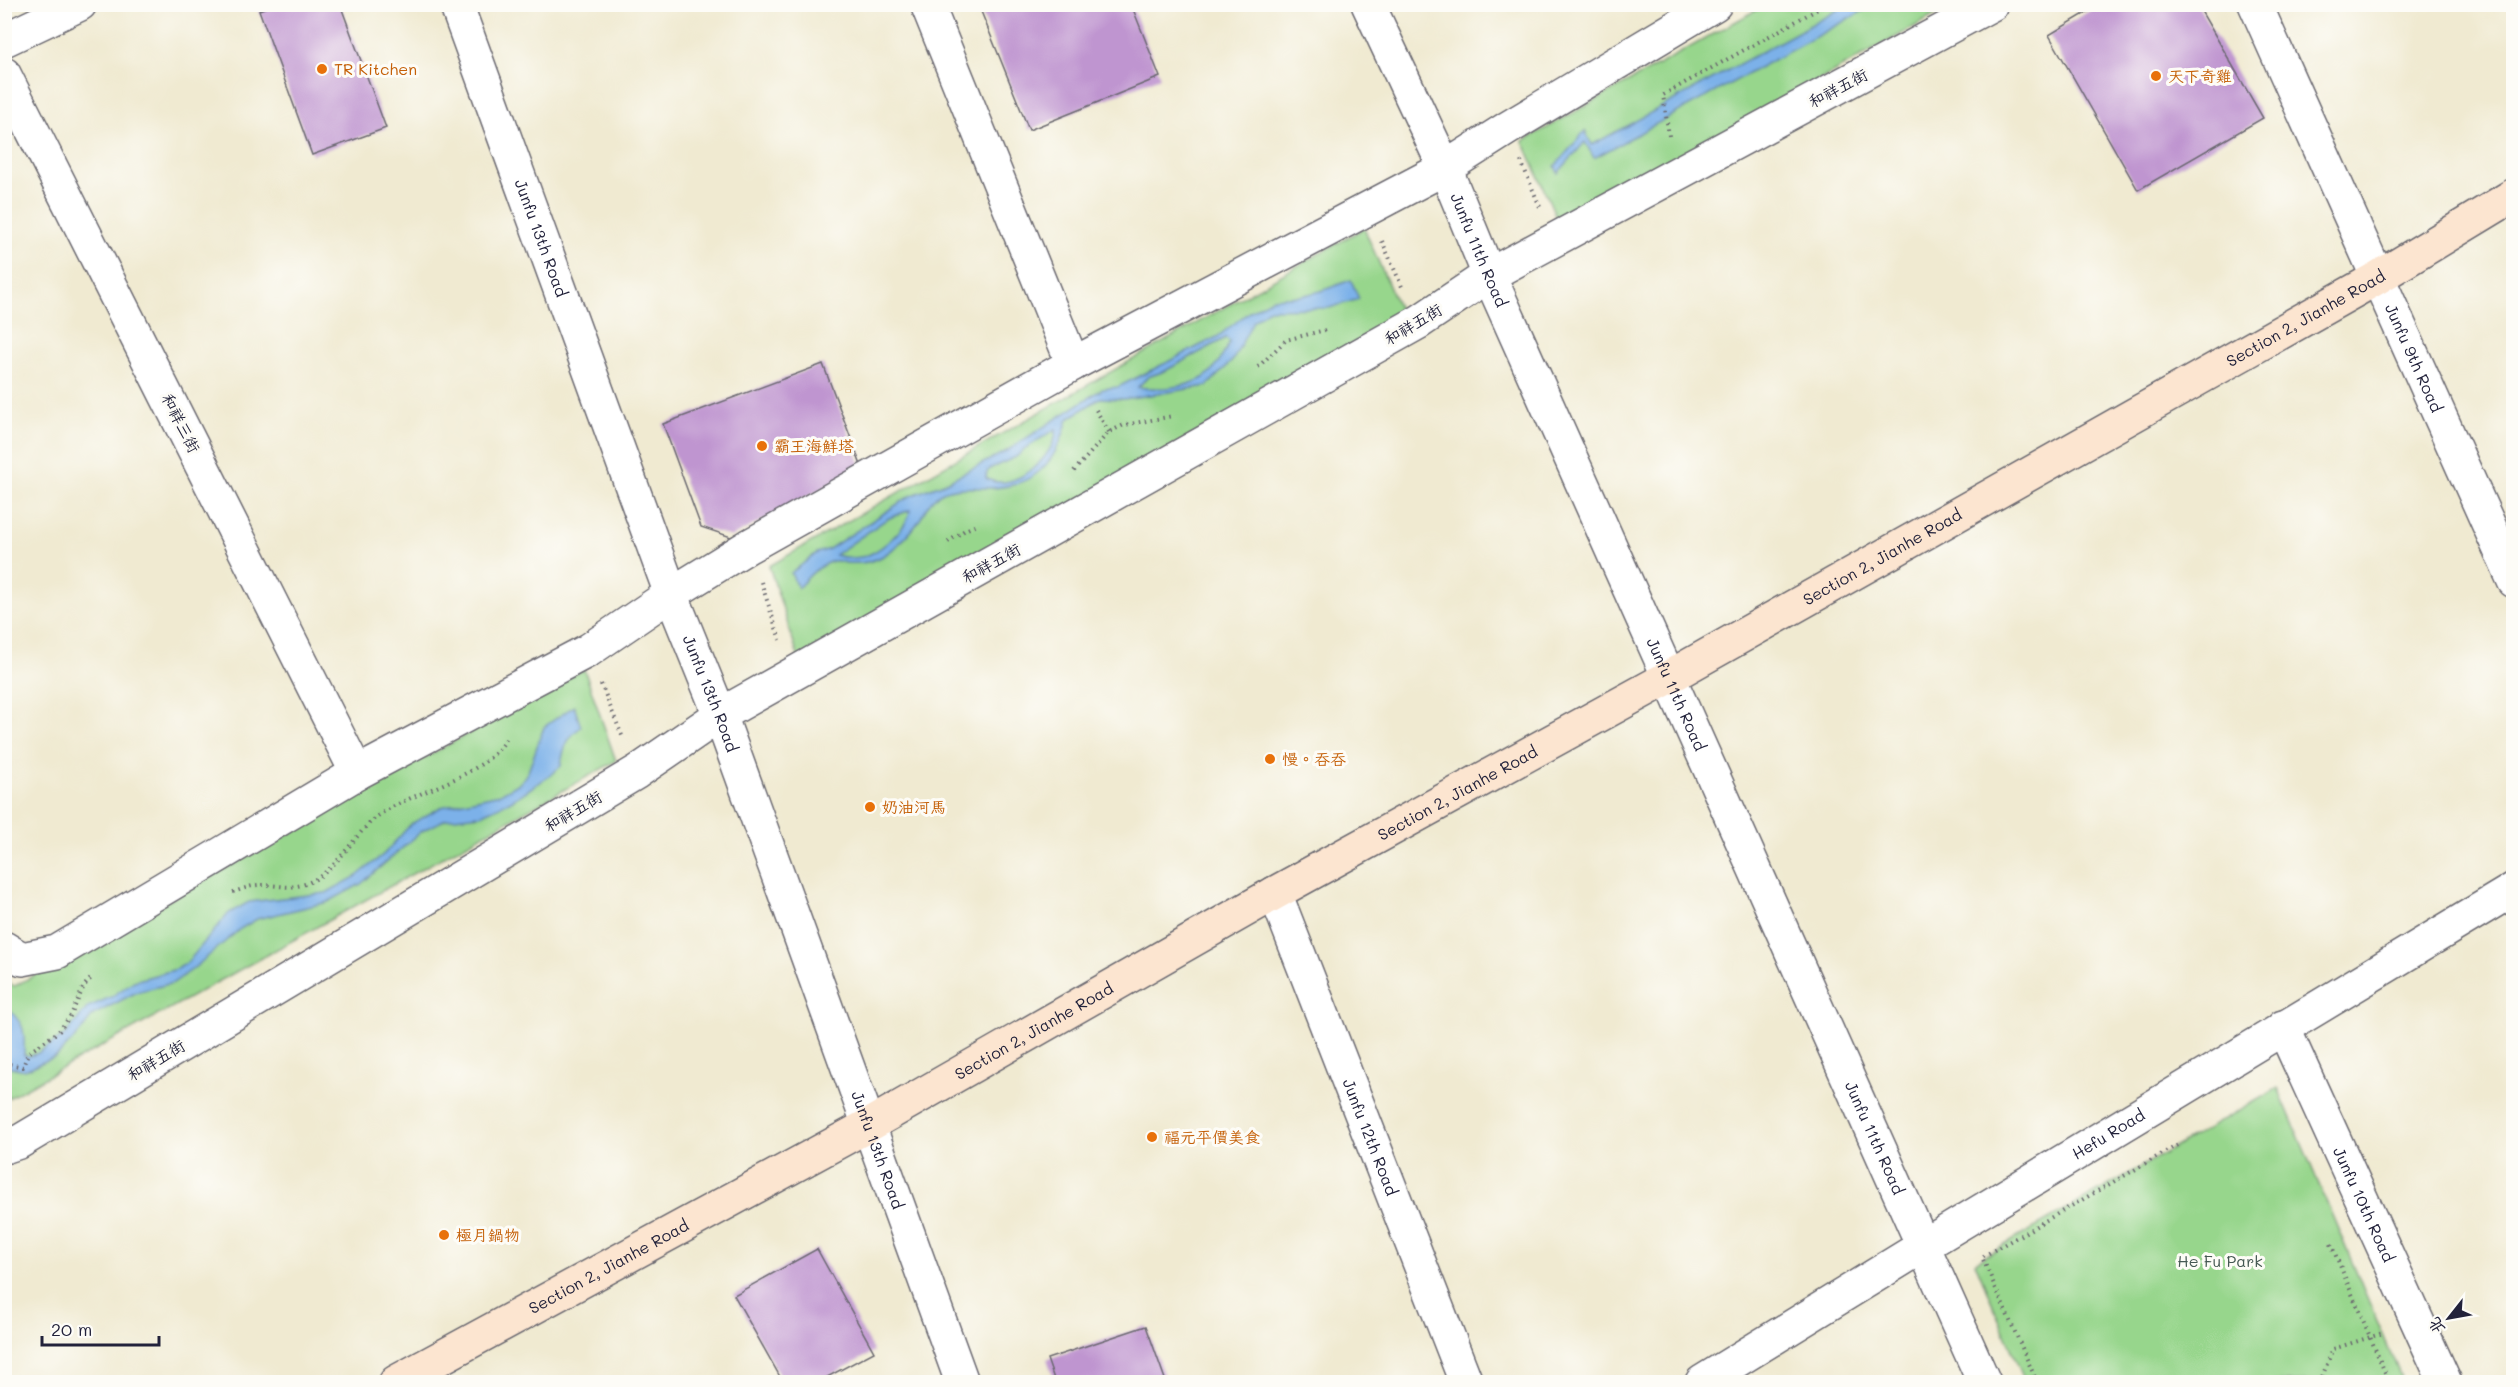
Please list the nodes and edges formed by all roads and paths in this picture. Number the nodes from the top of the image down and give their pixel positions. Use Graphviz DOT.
graph roads {
  1 [pos="80,4"];
  2 [pos="456,4"];
  3 [pos="927,4"];
  4 [pos="1368,4"];
  5 [pos="1715,4"];
  6 [pos="1827,4"];
  7 [pos="1992,4"];
  8 [pos="2255,4"];
  9 [pos="4,40"];
  10 [pos="4,74"];
  11 [pos="1508,128"];
  12 [pos="1670,140"];
  13 [pos="1445,168"];
  14 [pos="2514,195"];
  15 [pos="1368,208"];
  16 [pos="1559,238"];
  17 [pos="1489,275"];
  18 [pos="2377,278"];
  19 [pos="1419,322"];
  20 [pos="1073,364"];
  21 [pos="1096,410"];
  22 [pos="1109,432"];
  23 [pos="749,546"];
  24 [pos="2514,581"];
  25 [pos="671,594"];
  26 [pos="590,650"];
  27 [pos="795,674"];
  28 [pos="1669,677"];
  29 [pos="720,715"];
  30 [pos="509,732"];
  31 [pos="637,772"];
  32 [pos="357,773"];
  33 [pos="2514,889"];
  34 [pos="1275,893"];
  35 [pos="226,894"];
  36 [pos="4,948"];
  37 [pos="97,971"];
  38 [pos="2283,1027"];
  39 [pos="4,1063"];
  40 [pos="869,1125"];
  41 [pos="2178,1145"];
  42 [pos="4,1147"];
  43 [pos="2331,1244"];
  44 [pos="1923,1245"];
  45 [pos="2418,1323"];
  46 [pos="396,1383"];
  47 [pos="962,1383"];
  48 [pos="1466,1383"];
  49 [pos="1702,1383"];
  50 [pos="1984,1383"];
  51 [pos="2037,1383"];
  52 [pos="2320,1383"];
  53 [pos="2389,1383"];
  54 [pos="2445,1383"];
  1 -- 9 [label="street"];
  2 -- 25 [label="street, Junfu 13th Road"];
  3 -- 20 [label="street"];
  4 -- 13 [label="street, Junfu 11th Road"];
  5 -- 11 [label="street"];
  6 -- 12 [label="path"];
  7 -- 16 [label="street, 和祥五街"];
  8 -- 18 [label="street, Junfu 9th Road"];
  10 -- 32 [label="street, 和祥三街"];
  11 -- 13 [label="street"];
  11 -- 16 [label="path"];
  13 -- 15 [label="street"];
  13 -- 17 [label="street, Junfu 11th Road"];
  14 -- 18 [label="street, Section 2, Jianhe Road"];
  15 -- 19 [label="path"];
  15 -- 20 [label="street"];
  16 -- 17 [label="street, 和祥五街"];
  17 -- 19 [label="street, 和祥五街"];
  17 -- 28 [label="street, Junfu 11th Road"];
  18 -- 24 [label="street, Junfu 9th Road"];
  18 -- 28 [label="street, Section 2, Jianhe Road"];
  19 -- 27 [label="street, 和祥五街"];
  20 -- 23 [label="street"];
  21 -- 22 [label="path"];
  23 -- 25 [label="street"];
  23 -- 27 [label="path"];
  25 -- 26 [label="street"];
  25 -- 29 [label="street, Junfu 13th Road"];
  26 -- 31 [label="path"];
  26 -- 32 [label="street"];
  27 -- 29 [label="street, 和祥五街"];
  28 -- 34 [label="street, Section 2, Jianhe Road"];
  28 -- 44 [label="street, Junfu 11th Road"];
  29 -- 31 [label="street, 和祥五街"];
  29 -- 40 [label="street, Junfu 13th Road"];
  30 -- 35 [label="path"];
  31 -- 42 [label="street, 和祥五街"];
  32 -- 36 [label="street"];
  33 -- 38 [label="street, Hefu Road"];
  34 -- 40 [label="street, Section 2, Jianhe Road"];
  34 -- 48 [label="street, Junfu 12th Road"];
  37 -- 39 [label="path"];
  38 -- 44 [label="street, Hefu Road"];
  38 -- 45 [label="street, Junfu 10th Road"];
  40 -- 46 [label="street, Section 2, Jianhe Road"];
  40 -- 47 [label="street, Junfu 13th Road"];
  41 -- 51 [label="path"];
  43 -- 53 [label="path"];
  44 -- 49 [label="street, Hefu Road"];
  44 -- 50 [label="street, Junfu 11th Road"];
  45 -- 52 [label="path"];
  45 -- 54 [label="street, Junfu 10th Road"];
}
